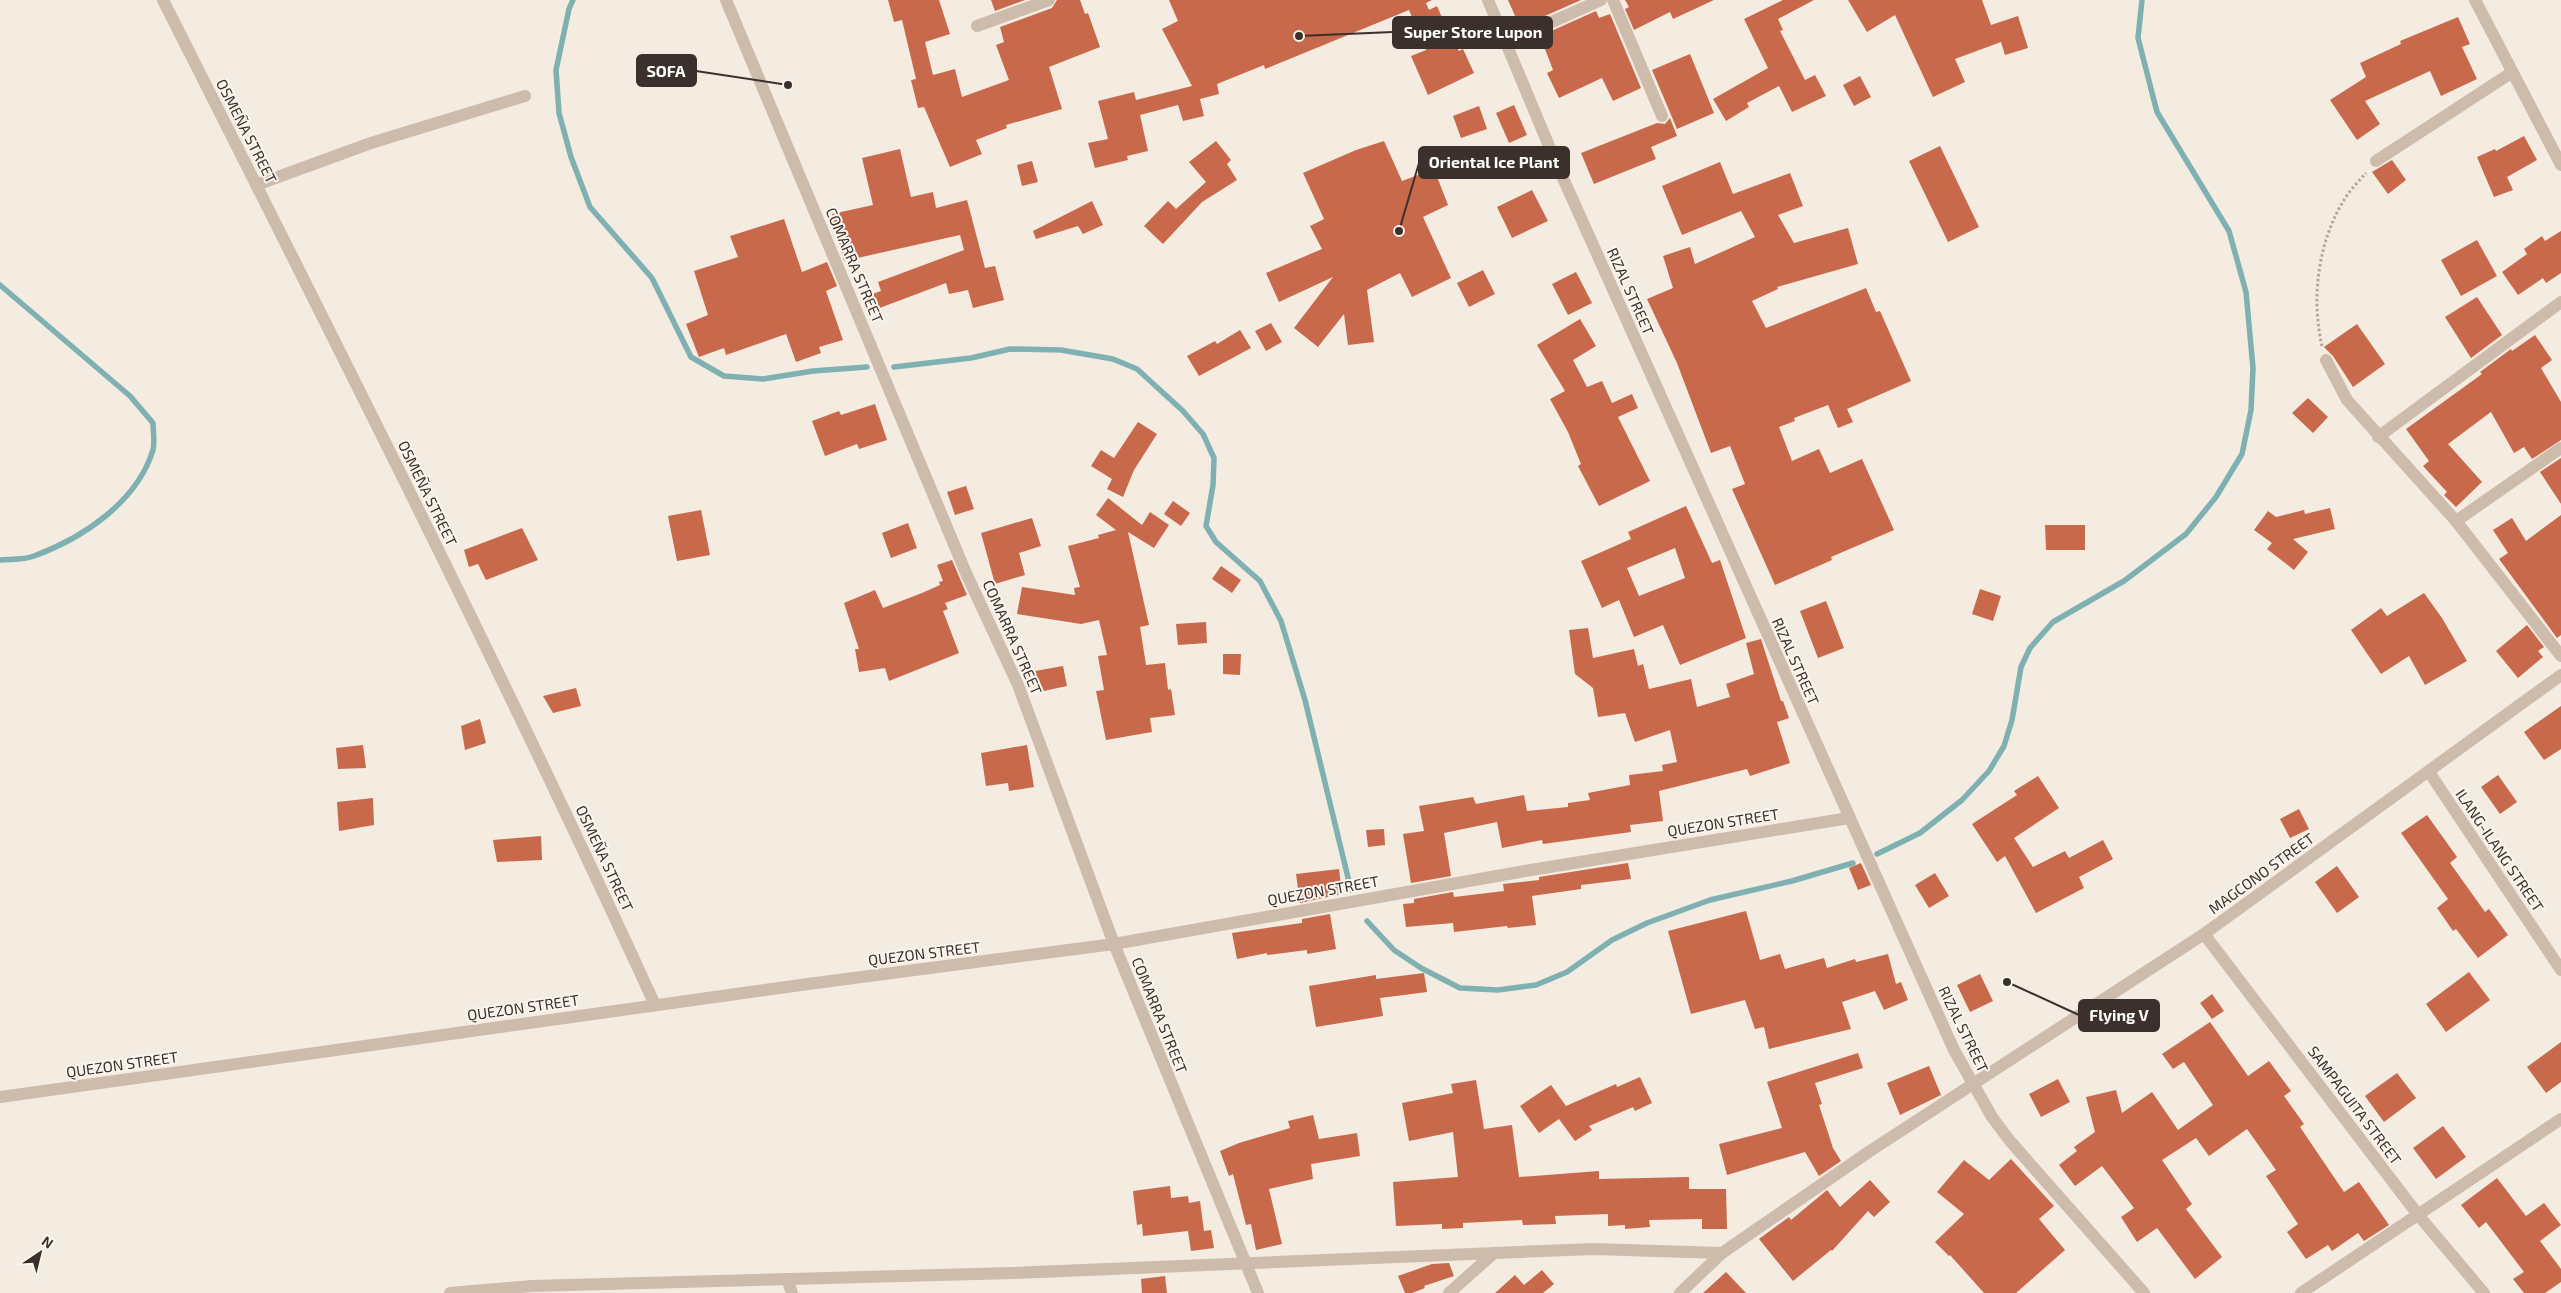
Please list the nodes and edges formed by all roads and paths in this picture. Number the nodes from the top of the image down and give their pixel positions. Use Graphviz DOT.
graph roads {
  1 [pos="163,0"];
  2 [pos="726,0"];
  3 [pos="1049,0"];
  4 [pos="1488,0"];
  5 [pos="1601,0"];
  6 [pos="1613,0"];
  7 [pos="2475,0"];
  8 [pos="977,26"];
  9 [pos="1507,42"];
  10 [pos="2511,73"];
  11 [pos="525,96"];
  12 [pos="1662,116"];
  13 [pos="2376,161"];
  14 [pos="2561,165"];
  15 [pos="256,185"];
  16 [pos="2561,302"];
  17 [pos="2326,360"];
  18 [pos="2378,437"];
  19 [pos="2561,448"];
  20 [pos="2456,521"];
  21 [pos="2561,656"];
  22 [pos="2561,675"];
  23 [pos="2429,772"];
  24 [pos="1849,818"];
  25 [pos="2204,934"];
  26 [pos="1114,944"];
  27 [pos="2561,970"];
  28 [pos="655,1005"];
  29 [pos="1973,1086"];
  30 [pos="0,1097"];
  31 [pos="2561,1120"];
  32 [pos="2419,1216"];
  33 [pos="1494,1253"];
  34 [pos="1722,1253"];
  35 [pos="1244,1263"];
  36 [pos="787,1279"];
  37 [pos="670,1288"];
  38 [pos="551,1289"];
  39 [pos="450,1293"];
  40 [pos="792,1293"];
  41 [pos="1258,1293"];
  42 [pos="1448,1293"];
  43 [pos="1680,1293"];
  44 [pos="2144,1293"];
  45 [pos="2301,1293"];
  46 [pos="2484,1293"];
  1 -- 15 [label="street, OSMEÑA STREET"];
  2 -- 26 [label="street, COMARRA STREET"];
  3 -- 8 [label="street"];
  4 -- 9 [label="street, RIZAL STREET"];
  5 -- 9 [label="street"];
  6 -- 12 [label="street"];
  7 -- 10 [label="street"];
  9 -- 24 [label="street, RIZAL STREET"];
  10 -- 13 [label="street"];
  10 -- 14 [label="street"];
  11 -- 15 [label="street"];
  13 -- 17 [label="path"];
  15 -- 28 [label="street, OSMEÑA STREET"];
  16 -- 18 [label="street"];
  17 -- 18 [label="street"];
  18 -- 20 [label="street"];
  19 -- 20 [label="street"];
  20 -- 21 [label="street"];
  22 -- 23 [label="street, MAGCONO STREET"];
  23 -- 25 [label="street, MAGCONO STREET"];
  23 -- 27 [label="street, ILANG-ILANG STREET"];
  24 -- 26 [label="street, QUEZON STREET"];
  24 -- 29 [label="street, RIZAL STREET"];
  25 -- 29 [label="street, MAGCONO STREET"];
  25 -- 32 [label="street, SAMPAGUITA STREET"];
  26 -- 28 [label="street, QUEZON STREET"];
  26 -- 35 [label="street, COMARRA STREET"];
  28 -- 30 [label="street, QUEZON STREET"];
  29 -- 34 [label="street, MAGCONO STREET"];
  29 -- 44 [label="street, RIZAL STREET"];
  31 -- 32 [label="street"];
  32 -- 45 [label="street"];
  32 -- 46 [label="street, SAMPAGUITA STREET"];
  33 -- 34 [label="street"];
  33 -- 35 [label="street"];
  33 -- 42 [label="street"];
  34 -- 43 [label="street, MAGCONO STREET"];
  35 -- 36 [label="street"];
  35 -- 41 [label="street, COMARRA STREET"];
  36 -- 37 [label="street"];
  36 -- 40 [label="street"];
  37 -- 38 [label="street"];
  38 -- 39 [label="street"];
}
